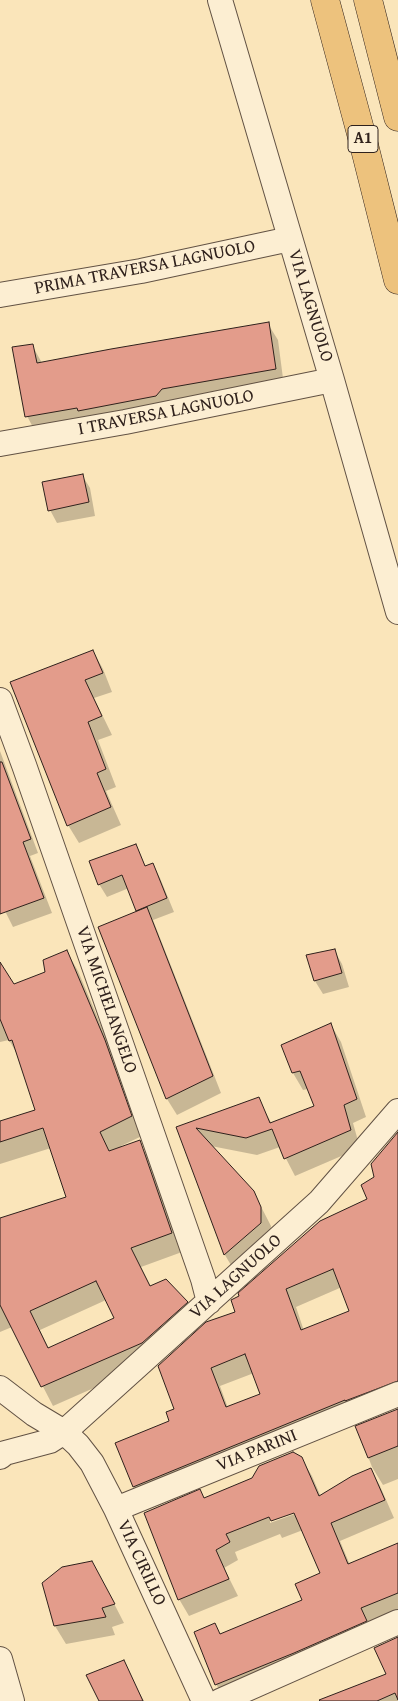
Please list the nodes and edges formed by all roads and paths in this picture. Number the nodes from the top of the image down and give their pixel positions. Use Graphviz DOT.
graph roads {
  1 [pos="220,0"];
  2 [pos="324,0"];
  3 [pos="368,0"];
  4 [pos="398,117"];
  5 [pos="290,239"];
  6 [pos="398,280"];
  7 [pos="0,295"];
  8 [pos="332,380"];
  9 [pos="0,444"];
  10 [pos="398,612"];
  11 [pos="0,700"];
  12 [pos="398,1111"];
  13 [pos="210,1302"];
  14 [pos="0,1388"];
  15 [pos="398,1394"];
  16 [pos="64,1432"];
  17 [pos="0,1457"];
  18 [pos="116,1509"];
  19 [pos="398,1622"];
  20 [pos="0,1659"];
  21 [pos="7,1694"];
  22 [pos="204,1701"];
  23 [pos="220,1701"];
  1 -- 5 [label="street, VIA LAGNUOLO"];
  2 -- 6 [label="highway, A1"];
  3 -- 4 [label="highway, A1"];
  5 -- 7 [label="street, PRIMA TRAVERSA LAGNUOLO"];
  5 -- 8 [label="street, VIA LAGNUOLO"];
  8 -- 9 [label="street, I TRAVERSA LAGNUOLO"];
  8 -- 10 [label="street, VIA LAGNUOLO"];
  11 -- 13 [label="street, VIA MICHELANGELO"];
  12 -- 13 [label="street, VIA LAGNUOLO"];
  13 -- 16 [label="street, VIA LAGNUOLO"];
  14 -- 16 [label="street, VIA CIRILLO"];
  15 -- 18 [label="street, VIA PARINI"];
  16 -- 17 [label="street"];
  16 -- 18 [label="street, VIA CIRILLO"];
  18 -- 22 [label="street, VIA CIRILLO"];
  19 -- 23 [label="street"];
  20 -- 21 [label="street"];
}
